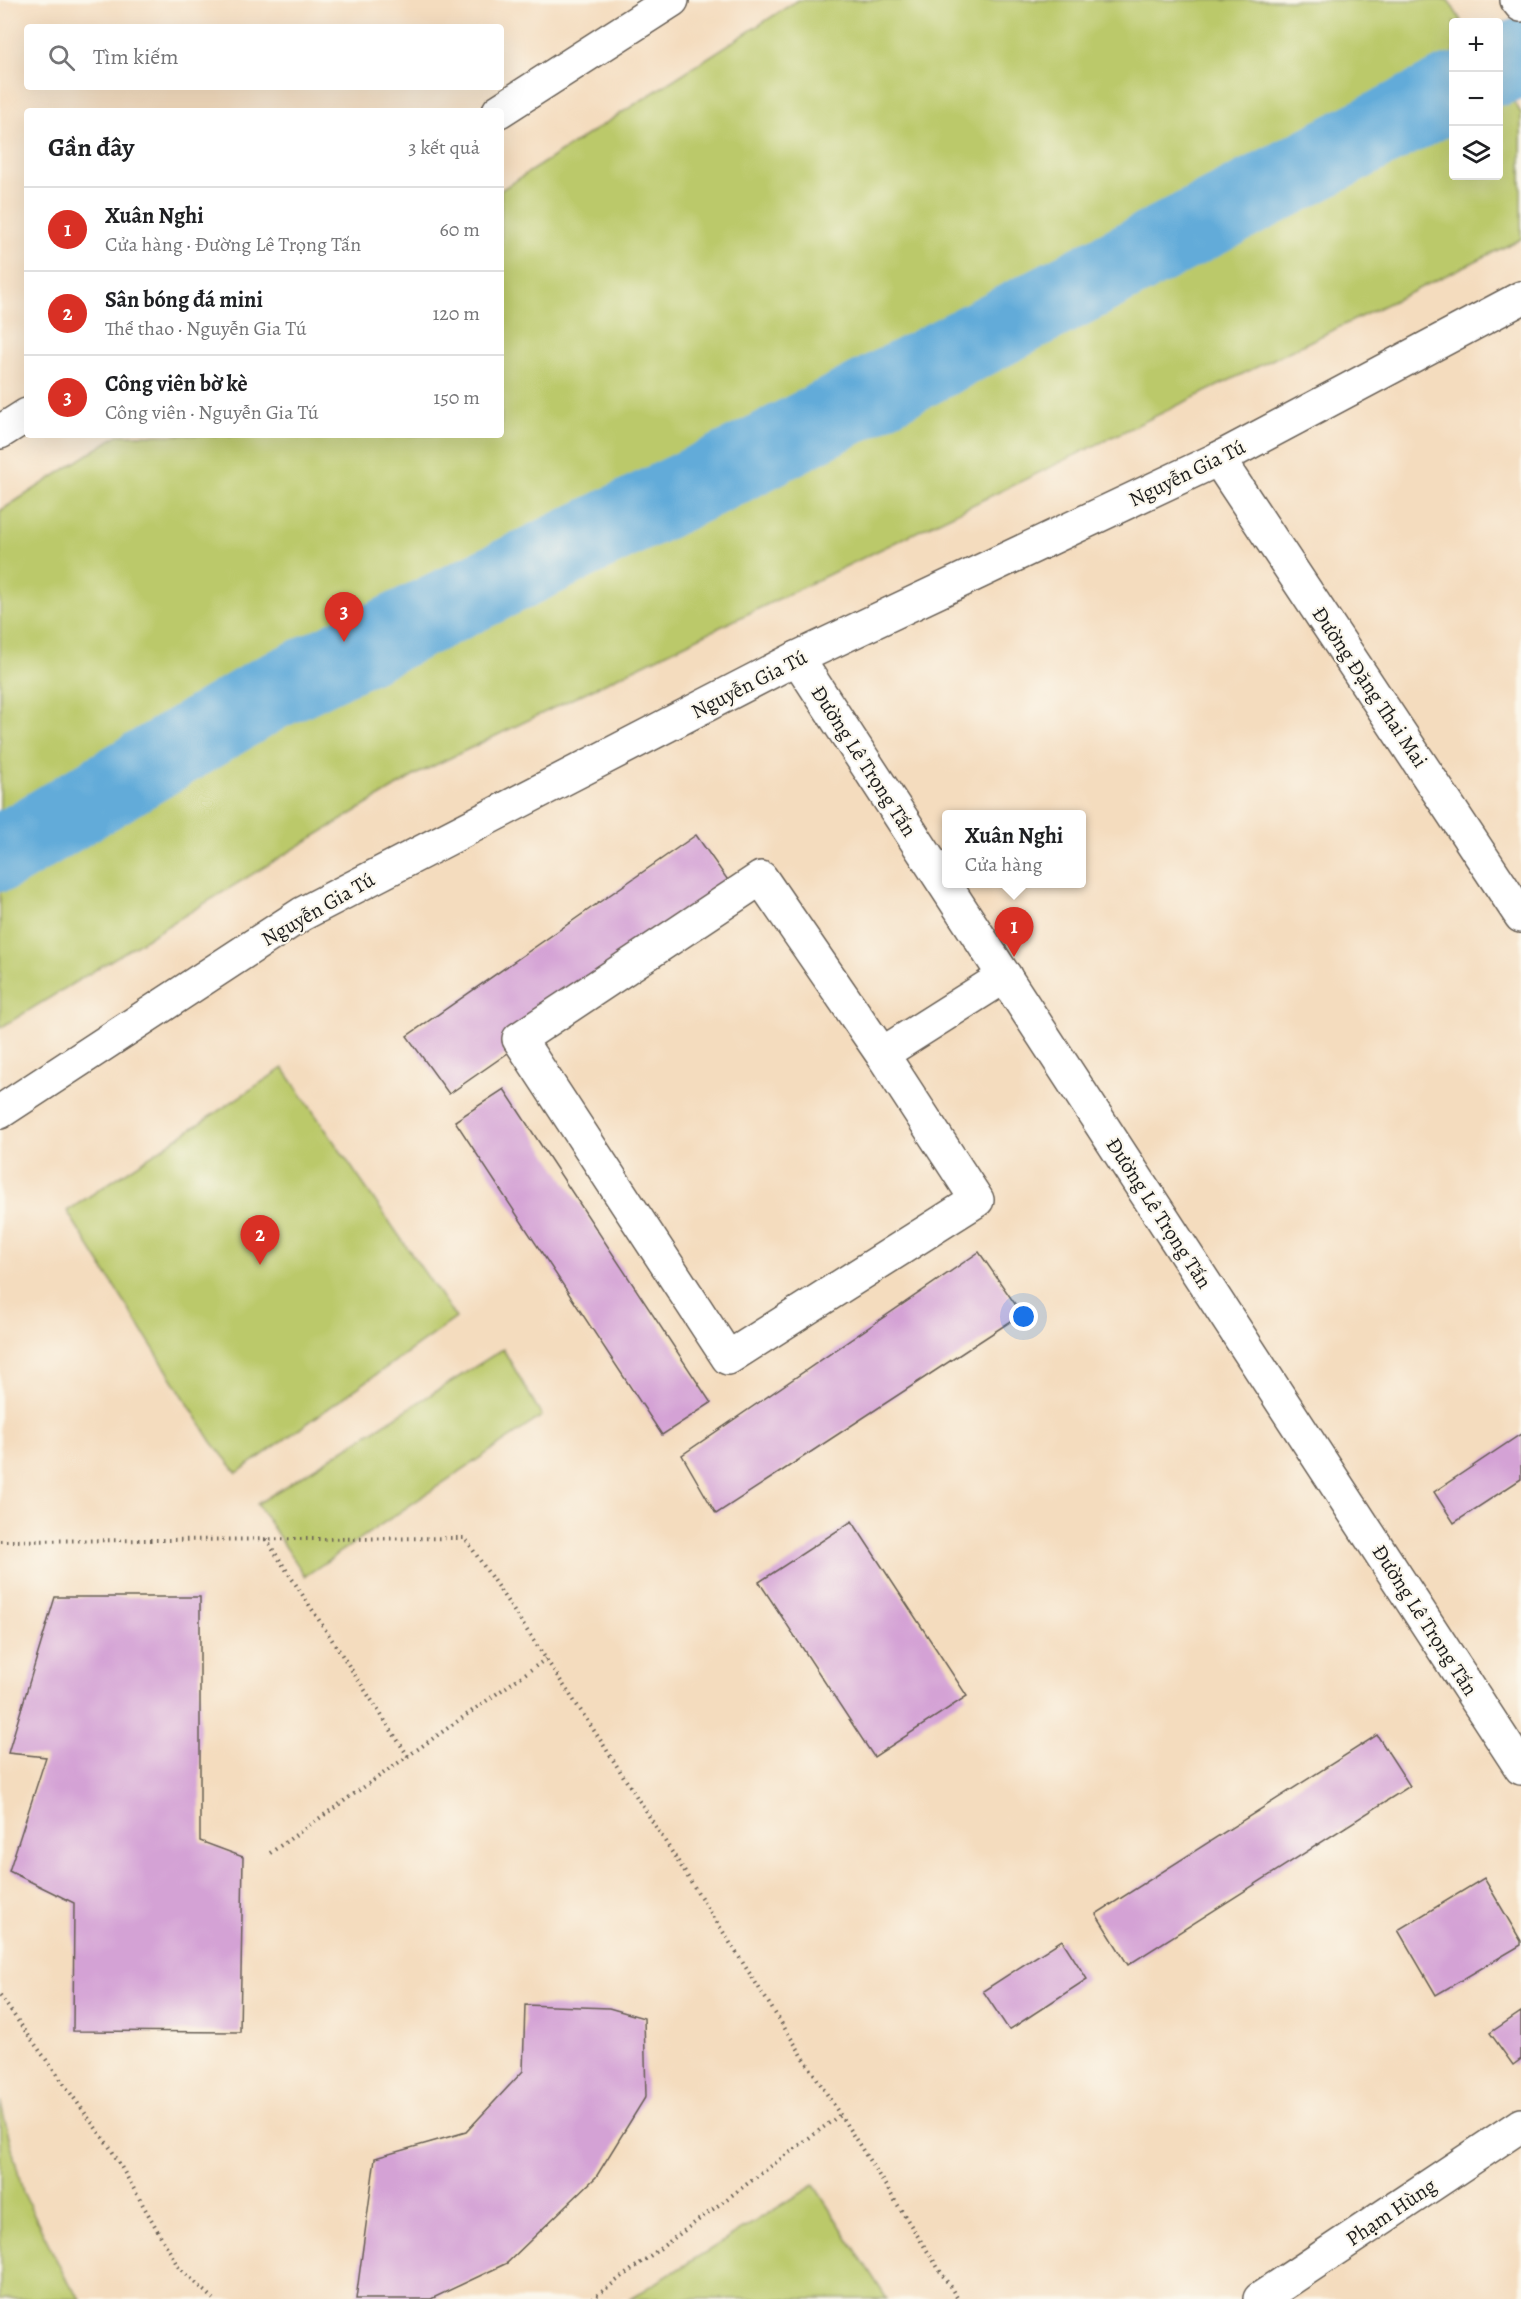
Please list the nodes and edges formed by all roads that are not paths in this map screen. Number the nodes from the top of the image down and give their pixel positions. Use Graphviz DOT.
graph roads {
  1 [pos="672,0"];
  2 [pos="1516,0"];
  3 [pos="1521,5"];
  4 [pos="504,108"];
  5 [pos="1521,298"];
  6 [pos="24,417"];
  7 [pos="0,432"];
  8 [pos="1218,459"];
  9 [pos="797,658"];
  10 [pos="942,880"];
  11 [pos="947,888"];
  12 [pos="1521,915"];
  13 [pos="1005,976"];
  14 [pos="882,1054"];
  15 [pos="0,1112"];
  16 [pos="1521,1768"];
  17 [pos="1521,2125"];
  18 [pos="1260,2299"];
  1 -- 4 [label="street"];
  2 -- 3 [label="street"];
  5 -- 8 [label="street, Nguyễn Gia Tú"];
  6 -- 7 [label="street"];
  8 -- 9 [label="street, Nguyễn Gia Tú"];
  8 -- 12 [label="street, Đường Đặng Thai Mai"];
  9 -- 10 [label="street, Đường Lê Trọng Tấn"];
  9 -- 15 [label="street, Nguyễn Gia Tú"];
  11 -- 13 [label="street, Đường Lê Trọng Tấn"];
  13 -- 14 [label="street"];
  13 -- 16 [label="street, Đường Lê Trọng Tấn"];
  14 -- 14 [label="street"];
  17 -- 18 [label="street, Phạm Hùng"];
}
